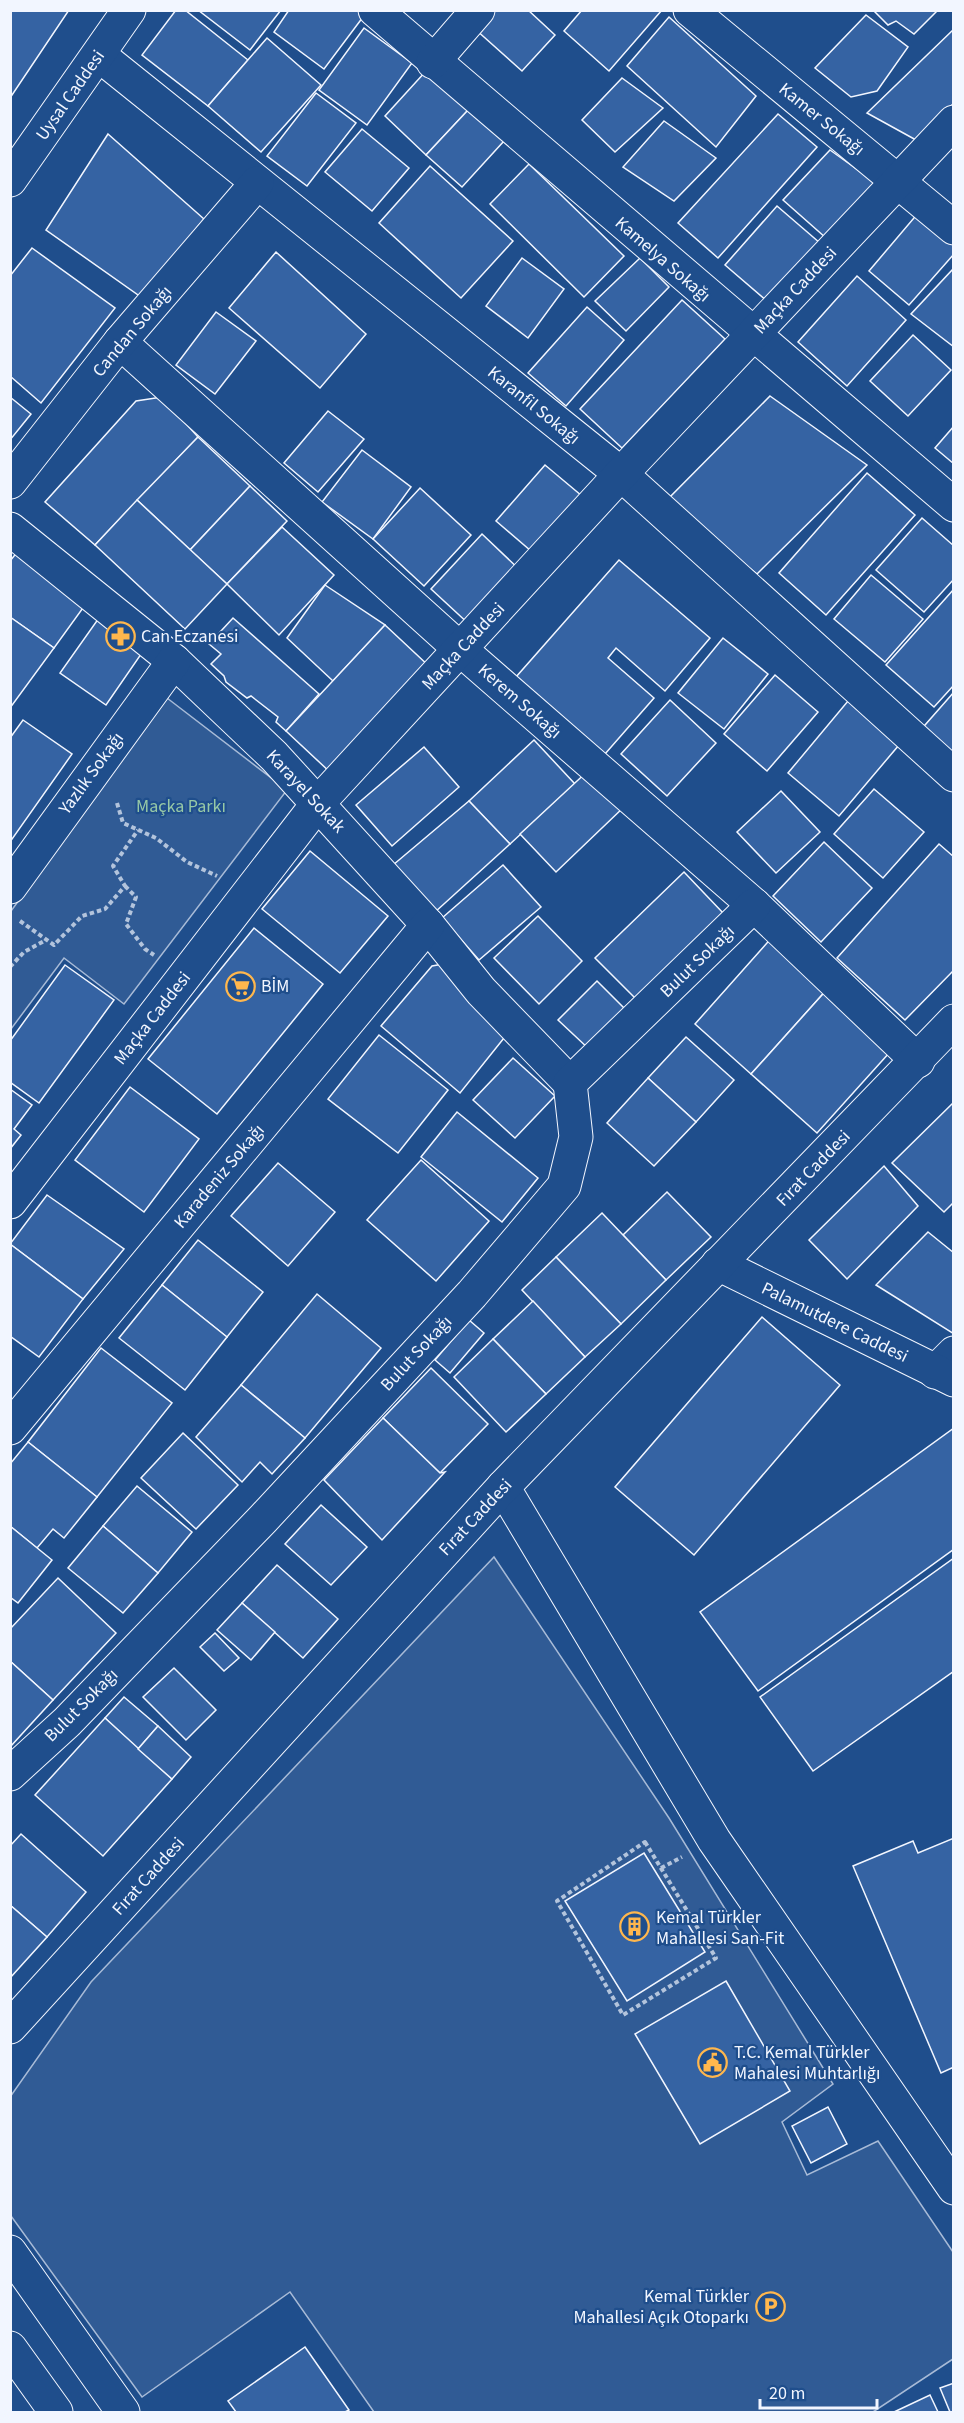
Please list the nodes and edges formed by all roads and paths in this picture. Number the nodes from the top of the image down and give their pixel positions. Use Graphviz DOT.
graph roads {
  1 [pos="129,10"];
  2 [pos="375,10"];
  3 [pos="478,10"];
  4 [pos="690,10"];
  5 [pos="99,55"];
  6 [pos="433,62"];
  7 [pos="954,122"];
  8 [pos="10,180"];
  9 [pos="897,181"];
  10 [pos="257,183"];
  11 [pos="954,228"];
  12 [pos="752,336"];
  13 [pos="120,342"];
  14 [pos="621,474"];
  15 [pos="10,482"];
  16 [pos="954,505"];
  17 [pos="10,530"];
  18 [pos="460,649"];
  19 [pos="174,661"];
  20 [pos="954,775"];
  21 [pos="110,797"];
  22 [pos="319,802"];
  23 [pos="138,830"];
  24 [pos="124,886"];
  25 [pos="10,887"];
  26 [pos="247,895"];
  27 [pos="754,905"];
  28 [pos="10,914"];
  29 [pos="428,925"];
  30 [pos="46,940"];
  31 [pos="10,967"];
  32 [pos="185,976"];
  33 [pos="954,1021"];
  34 [pos="918,1060"];
  35 [pos="570,1083"];
  36 [pos="10,1202"];
  37 [pos="718,1264"];
  38 [pos="947,1369"];
  39 [pos="10,1428"];
  40 [pos="503,1486"];
  41 [pos="10,1774"];
  42 [pos="557,1901"];
  43 [pos="10,2027"];
  44 [pos="954,2188"];
  45 [pos="10,2252"];
  46 [pos="10,2348"];
  47 [pos="56,2412"];
  48 [pos="123,2412"];
  1 -- 5 [label="street, Uysal Caddesi"];
  2 -- 6 [label="street, Kamelya Sokağı"];
  3 -- 6 [label="street"];
  4 -- 9 [label="street, Kamer Sokağı"];
  5 -- 8 [label="street, Uysal Caddesi"];
  5 -- 10 [label="street, Karanfil Sokağı"];
  6 -- 12 [label="street, Kamelya Sokağı"];
  7 -- 9 [label="street, Maçka Caddesi"];
  9 -- 11 [label="street, Kamer Sokağı"];
  9 -- 12 [label="street, Maçka Caddesi"];
  10 -- 13 [label="street, Candan Sokağı"];
  10 -- 14 [label="street, Karanfil Sokağı"];
  12 -- 14 [label="street, Maçka Caddesi"];
  12 -- 16 [label="street, Kamelya Sokağı"];
  13 -- 15 [label="street, Candan Sokağı"];
  13 -- 18 [label="street, Kerem Sokağı"];
  14 -- 18 [label="street, Maçka Caddesi"];
  14 -- 20 [label="street, Karanfil Sokağı"];
  17 -- 19 [label="street, Karayel Sokak"];
  18 -- 22 [label="street, Maçka Caddesi"];
  18 -- 27 [label="street, Kerem Sokağı"];
  19 -- 22 [label="street, Karayel Sokak"];
  19 -- 25 [label="street, Yazlık Sokağı"];
  21 -- 23 [label="path"];
  22 -- 26 [label="street, Maçka Caddesi"];
  22 -- 29 [label="street, Karayel Sokak"];
  23 -- 24 [label="path"];
  23 -- 26 [label="path"];
  24 -- 30 [label="path"];
  24 -- 32 [label="path"];
  26 -- 32 [label="street, Maçka Caddesi"];
  27 -- 34 [label="street, Kerem Sokağı"];
  27 -- 35 [label="street, Bulut Sokağı"];
  28 -- 30 [label="path"];
  29 -- 35 [label="street, Karayel Sokak"];
  29 -- 39 [label="street, Karadeniz Sokağı"];
  30 -- 31 [label="path"];
  32 -- 36 [label="street, Maçka Caddesi"];
  33 -- 34 [label="street, Fırat Caddesi"];
  34 -- 37 [label="street, Fırat Caddesi"];
  35 -- 41 [label="street, Bulut Sokağı"];
  37 -- 38 [label="street, Palamutdere Caddesi"];
  37 -- 40 [label="street, Fırat Caddesi"];
  40 -- 43 [label="street, Fırat Caddesi"];
  40 -- 44 [label="street"];
  42 -- 42 [label="path"];
  45 -- 48 [label="street"];
  46 -- 47 [label="street"];
}
